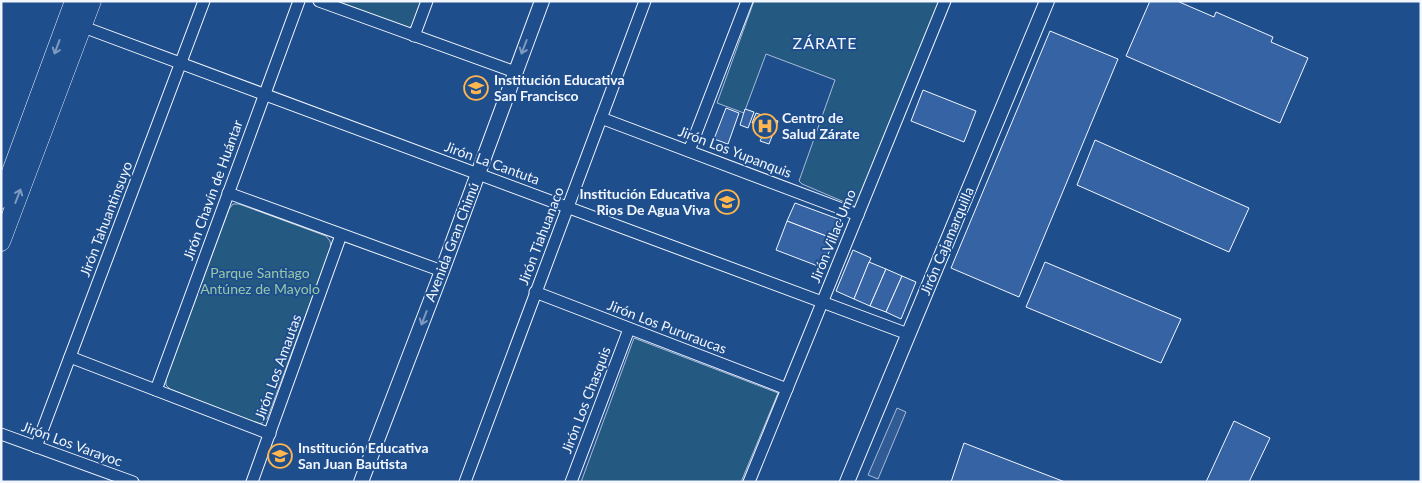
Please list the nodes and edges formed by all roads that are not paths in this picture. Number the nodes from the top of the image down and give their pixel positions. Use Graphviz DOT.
graph roads {
  1 [pos="74,1"];
  2 [pos="92,1"];
  3 [pos="204,1"];
  4 [pos="299,1"];
  5 [pos="319,1"];
  6 [pos="428,1"];
  7 [pos="542,1"];
  8 [pos="645,1"];
  9 [pos="746,1"];
  10 [pos="945,1"];
  11 [pos="1047,1"];
  12 [pos="74,24"];
  13 [pos="414,36"];
  14 [pos="181,63"];
  15 [pos="514,72"];
  16 [pos="264,94"];
  17 [pos="601,118"];
  18 [pos="689,151"];
  19 [pos="478,174"];
  20 [pos="228,193"];
  21 [pos="1,199"];
  22 [pos="568,207"];
  23 [pos="858,215"];
  24 [pos="342,235"];
  25 [pos="1,242"];
  26 [pos="442,271"];
  27 [pos="536,292"];
  28 [pos="822,302"];
  29 [pos="629,328"];
  30 [pos="908,334"];
  31 [pos="70,357"];
  32 [pos="787,389"];
  33 [pos="156,390"];
  34 [pos="1,434"];
  35 [pos="270,434"];
  36 [pos="36,446"];
  37 [pos="133,482"];
  38 [pos="252,482"];
  39 [pos="361,482"];
  40 [pos="465,482"];
  41 [pos="571,482"];
  42 [pos="749,482"];
  43 [pos="847,482"];
  1 -- 12 [label="main road"];
  2 -- 12 [label="main road"];
  3 -- 14 [label="street, Jirón Tahuantinsuyo"];
  4 -- 16 [label="street, Jirón Chavín de Huántar"];
  5 -- 13 [label="street"];
  6 -- 13 [label="street"];
  7 -- 15 [label="street, Avenida Gran Chimú, one-way"];
  8 -- 17 [label="street, Jirón Tiahuanaco"];
  9 -- 18 [label="street"];
  10 -- 23 [label="street, Jirón Villac Umo"];
  11 -- 30 [label="street, Jirón Cajamarquilla"];
  12 -- 14 [label="street, Jirón La Cantuta"];
  12 -- 21 [label="main road, one-way"];
  25 -- 12 [label="main road, one-way"];
  13 -- 15 [label="street"];
  14 -- 16 [label="street, Jirón La Cantuta"];
  14 -- 31 [label="street, Jirón Tahuantinsuyo"];
  15 -- 19 [label="street, Avenida Gran Chimú"];
  16 -- 19 [label="street, Jirón La Cantuta"];
  16 -- 20 [label="street, Jirón Chavín de Huántar"];
  17 -- 18 [label="street, Jirón Los Yupanquis"];
  17 -- 22 [label="street, Jirón Tiahuanaco"];
  18 -- 23 [label="street, Jirón Los Yupanquis"];
  19 -- 22 [label="street, Jirón La Cantuta"];
  19 -- 26 [label="street, Avenida Gran Chimú"];
  20 -- 24 [label="street"];
  20 -- 33 [label="street, Jirón Chavín de Huántar"];
  22 -- 27 [label="street, Jirón Tiahuanaco"];
  22 -- 28 [label="street, Jirón La Cantuta"];
  23 -- 28 [label="street, Jirón Villac Umo"];
  24 -- 26 [label="street"];
  24 -- 35 [label="street, Jirón Los Amautas"];
  26 -- 39 [label="street, Avenida Gran Chimú, one-way"];
  27 -- 29 [label="street, Jirón Los Pururaucas"];
  27 -- 40 [label="street, Jirón Tiahuanaco"];
  28 -- 30 [label="street, Jirón La Cantuta"];
  28 -- 32 [label="street, Jirón Villac Umo"];
  29 -- 32 [label="street, Jirón Los Pururaucas"];
  29 -- 41 [label="street, Jirón Los Chasquis"];
  30 -- 43 [label="street, Jirón Cajamarquilla"];
  31 -- 33 [label="street"];
  31 -- 36 [label="street, Jirón Tahuantinsuyo"];
  32 -- 42 [label="street, Jirón Villac Umo"];
  33 -- 35 [label="street"];
  34 -- 36 [label="street, Jirón Los Varayoc"];
  35 -- 38 [label="street, Jirón Los Amautas"];
  36 -- 37 [label="street, Jirón Los Varayoc"];
}
